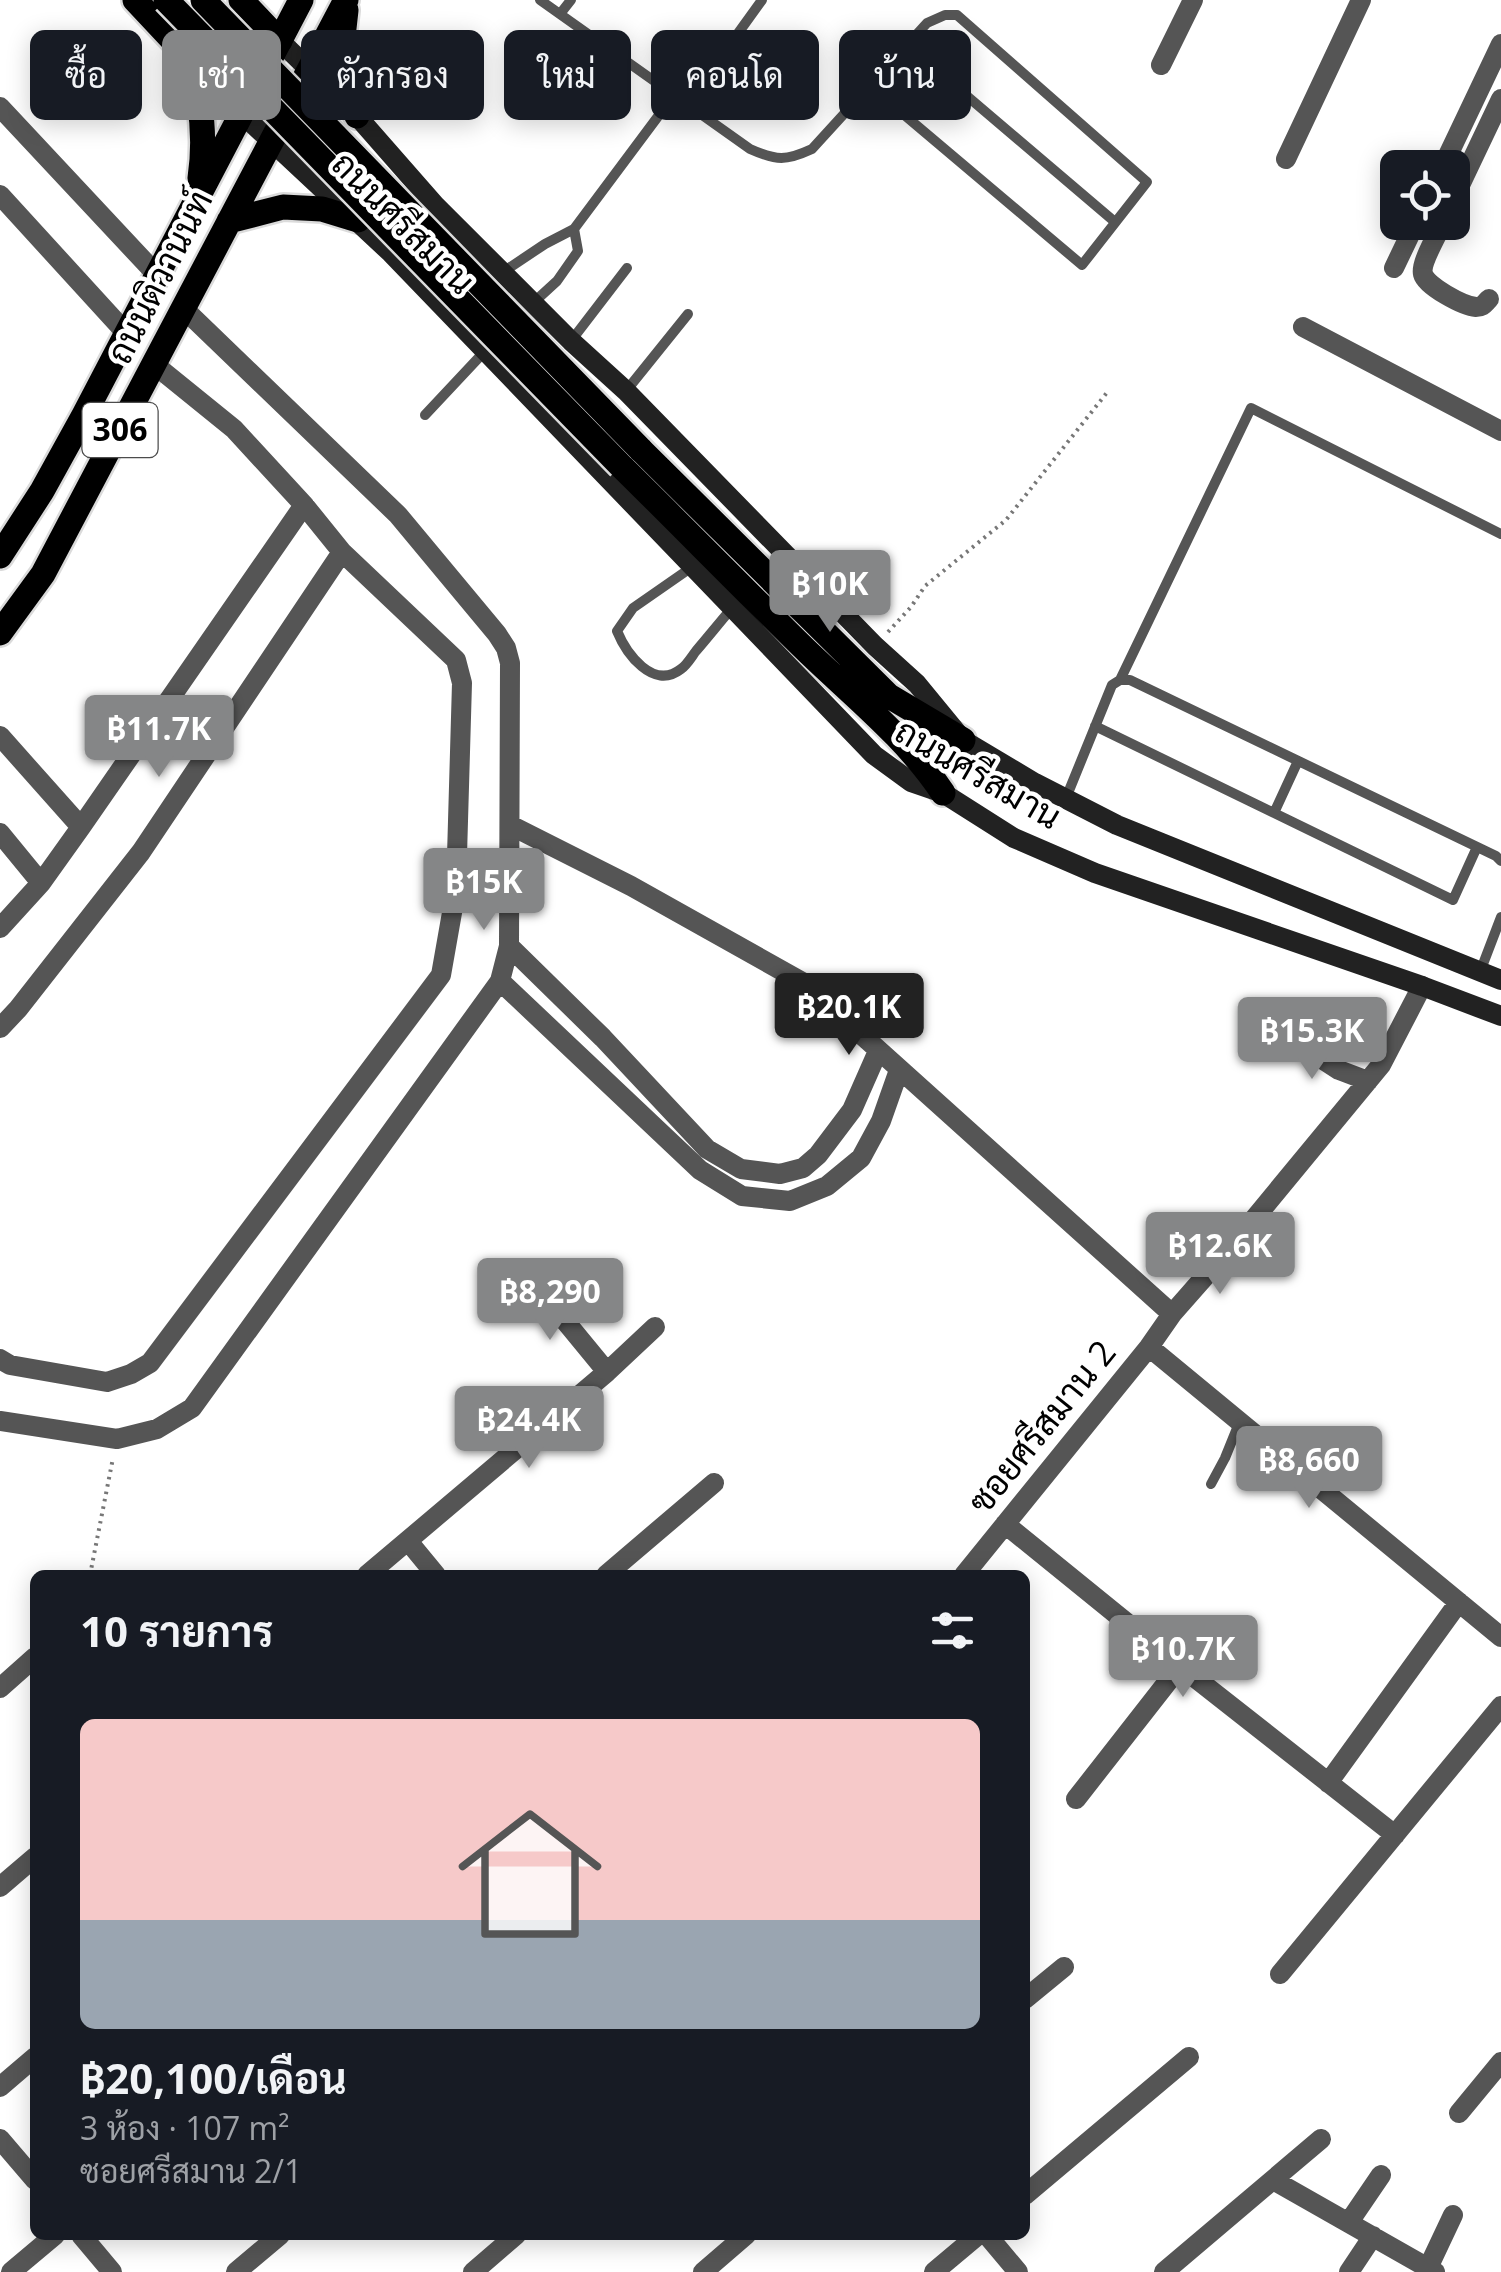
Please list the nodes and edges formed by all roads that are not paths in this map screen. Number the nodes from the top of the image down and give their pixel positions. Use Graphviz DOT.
graph roads {
  1 [pos="134,0"];
  2 [pos="166,0"];
  3 [pos="202,0"];
  4 [pos="241,0"];
  5 [pos="301,0"];
  6 [pos="347,0"];
  7 [pos="540,0"];
  8 [pos="571,0"];
  9 [pos="762,0"];
  10 [pos="1194,0"];
  11 [pos="1362,0"];
  12 [pos="560,14"];
  13 [pos="163,30"];
  14 [pos="270,30"];
  15 [pos="330,30"];
  16 [pos="344,30"];
  17 [pos="740,30"];
  18 [pos="920,30"];
  19 [pos="281,39"];
  20 [pos="281,42"];
  21 [pos="1501,44"];
  22 [pos="301,61"];
  23 [pos="1161,65"];
  24 [pos="651,79"];
  25 [pos="301,83"];
  26 [pos="971,99"];
  27 [pos="1501,99"];
  28 [pos="0,107"];
  29 [pos="202,120"];
  30 [pos="238,120"];
  31 [pos="250,120"];
  32 [pos="361,120"];
  33 [pos="655,120"];
  34 [pos="709,120"];
  35 [pos="839,120"];
  36 [pos="910,120"];
  37 [pos="270,139"];
  38 [pos="1451,150"];
  39 [pos="1286,159"];
  40 [pos="1470,164"];
  41 [pos="0,195"];
  42 [pos="197,199"];
  43 [pos="435,205"];
  44 [pos="358,220"];
  45 [pos="229,221"];
  46 [pos="1115,222"];
  47 [pos="574,229"];
  48 [pos="1407,240"];
  49 [pos="1435,240"];
  50 [pos="391,253"];
  51 [pos="627,268"];
  52 [pos="1394,268"];
  53 [pos="503,272"];
  54 [pos="158,275"];
  55 [pos="1489,299"];
  56 [pos="534,303"];
  57 [pos="184,309"];
  58 [pos="688,314"];
  59 [pos="1303,327"];
  60 [pos="127,334"];
  61 [pos="571,341"];
  62 [pos="485,351"];
  63 [pos="155,364"];
  64 [pos="626,390"];
  65 [pos="426,415"];
  66 [pos="1501,431"];
  67 [pos="630,458"];
  68 [pos="304,505"];
  69 [pos="1501,534"];
  70 [pos="342,552"];
  71 [pos="0,556"];
  72 [pos="692,567"];
  73 [pos="732,608"];
  74 [pos="0,633"];
  75 [pos="1120,680"];
  76 [pos="1095,726"];
  77 [pos="0,736"];
  78 [pos="963,740"];
  79 [pos="1298,761"];
  80 [pos="942,793"];
  81 [pos="1065,799"];
  82 [pos="1274,813"];
  83 [pos="510,824"];
  84 [pos="81,827"];
  85 [pos="0,833"];
  86 [pos="1477,847"];
  87 [pos="1501,861"];
  88 [pos="40,883"];
  89 [pos="1501,917"];
  90 [pos="0,928"];
  91 [pos="510,946"];
  92 [pos="1480,972"];
  93 [pos="1501,980"];
  94 [pos="500,981"];
  95 [pos="1422,986"];
  96 [pos="1501,1016"];
  97 [pos="0,1028"];
  98 [pos="1282,1033"];
  99 [pos="878,1051"];
  100 [pos="899,1070"];
  101 [pos="1368,1081"];
  102 [pos="690,1131"];
  103 [pos="674,1146"];
  104 [pos="533,1282"];
  105 [pos="1172,1314"];
  106 [pos="656,1326"];
  107 [pos="1149,1346"];
  108 [pos="0,1360"];
  109 [pos="607,1372"];
  110 [pos="0,1421"];
  111 [pos="1240,1421"];
  112 [pos="714,1483"];
  113 [pos="1211,1484"];
  114 [pos="1004,1524"];
  115 [pos="408,1541"];
  116 [pos="373,1570"];
  117 [pos="432,1570"];
  118 [pos="612,1570"];
  119 [pos="968,1570"];
  120 [pos="1459,1602"];
  121 [pos="1501,1637"];
  122 [pos="30,1661"];
  123 [pos="1180,1666"];
  124 [pos="0,1688"];
  125 [pos="1501,1706"];
  126 [pos="1328,1783"];
  127 [pos="1076,1799"];
  128 [pos="1394,1835"];
  129 [pos="30,1860"];
  130 [pos="0,1886"];
  131 [pos="1064,1966"];
  132 [pos="1280,1974"];
  133 [pos="1030,1996"];
  134 [pos="1189,2057"];
  135 [pos="30,2061"];
  136 [pos="1501,2062"];
  137 [pos="0,2086"];
  138 [pos="1459,2113"];
  139 [pos="0,2138"];
  140 [pos="1321,2139"];
  141 [pos="30,2174"];
  142 [pos="1380,2175"];
  143 [pos="1272,2180"];
  144 [pos="1030,2191"];
  145 [pos="1453,2215"];
  146 [pos="1349,2222"];
  147 [pos="1373,2236"];
  148 [pos="49,2240"];
  149 [pos="85,2240"];
  150 [pos="274,2240"];
  151 [pos="510,2240"];
  152 [pos="740,2240"];
  153 [pos="972,2240"];
  154 [pos="991,2240"];
  155 [pos="1431,2270"];
  156 [pos="11,2272"];
  157 [pos="112,2272"];
  158 [pos="236,2272"];
  159 [pos="473,2272"];
  160 [pos="703,2272"];
  161 [pos="934,2272"];
  162 [pos="1018,2272"];
  163 [pos="1164,2272"];
  164 [pos="1348,2272"];
  1 -- 13 [label="main road"];
  2 -- 67 [label="main road, bridge"];
  3 -- 67 [label="main road, bridge"];
  4 -- 14 [label="main road"];
  5 -- 19 [label="main road, ถนนติวานนท์ / 306"];
  6 -- 15 [label="main road, ถนนติวานนท์ / 306"];
  6 -- 16 [label="main road"];
  7 -- 12 [label="lane"];
  8 -- 12 [label="lane"];
  9 -- 17 [label="lane"];
  10 -- 23 [label="street"];
  11 -- 39 [label="street"];
  12 -- 24 [label="lane"];
  18 -- 46 [label="lane"];
  20 -- 22 [label="main road, ถนนศรีสมาน"];
  21 -- 38 [label="street"];
  25 -- 37 [label="main road, ถนนติวานนท์ / 306"];
  26 -- 46 [label="lane"];
  27 -- 40 [label="street"];
  28 -- 54 [label="street"];
  29 -- 42 [label="main road"];
  30 -- 42 [label="main road, ถนนติวานนท์ / 306"];
  31 -- 37 [label="main road, ถนนศรีสมาน"];
  32 -- 43 [label="main road, ถนนศรีสมาน"];
  33 -- 47 [label="lane"];
  34 -- 35 [label="lane"];
  36 -- 46 [label="lane"];
  37 -- 44 [label="main road, ถนนศรีสมาน"];
  37 -- 45 [label="main road, ถนนติวานนท์ / 306"];
  41 -- 60 [label="street"];
  42 -- 54 [label="main road, ถนนติวานนท์ / 306"];
  43 -- 50 [label="main road"];
  43 -- 53 [label="main road, ถนนศรีสมาน"];
  44 -- 45 [label="main road"];
  44 -- 50 [label="main road, ถนนศรีสมาน"];
  45 -- 57 [label="main road, ถนนติวานนท์ / 306"];
  47 -- 53 [label="lane"];
  47 -- 56 [label="lane"];
  48 -- 52 [label="street"];
  49 -- 55 [label="street"];
  50 -- 62 [label="main road, ถนนศรีสมาน"];
  51 -- 61 [label="lane"];
  53 -- 56 [label="main road, ถนนศรีสมาน"];
  54 -- 60 [label="main road, ถนนติวานนท์ / 306"];
  56 -- 61 [label="main road, ถนนศรีสมาน"];
  57 -- 63 [label="main road, ถนนติวานนท์ / 306"];
  57 -- 83 [label="street"];
  58 -- 64 [label="lane"];
  59 -- 66 [label="street"];
  60 -- 71 [label="main road, ถนนติวานนท์ / 306"];
  61 -- 64 [label="main road, ถนนศรีสมาน"];
  62 -- 65 [label="lane"];
  62 -- 72 [label="main road, ถนนศรีสมาน"];
  63 -- 68 [label="street"];
  63 -- 74 [label="main road, ถนนติวานนท์ / 306"];
  64 -- 78 [label="main road, ถนนศรีสมาน"];
  67 -- 78 [label="main road"];
  67 -- 80 [label="main road"];
  68 -- 70 [label="street"];
  68 -- 84 [label="street"];
  69 -- 75 [label="lane"];
  70 -- 97 [label="street"];
  70 -- 108 [label="street"];
  72 -- 73 [label="main road, ถนนศรีสมาน"];
  72 -- 73 [label="lane"];
  73 -- 80 [label="main road, ถนนศรีสมาน"];
  75 -- 76 [label="lane"];
  75 -- 79 [label="lane"];
  76 -- 81 [label="lane"];
  76 -- 82 [label="lane"];
  77 -- 84 [label="street"];
  78 -- 81 [label="main road, ถนนศรีสมาน"];
  79 -- 82 [label="lane"];
  79 -- 86 [label="lane"];
  80 -- 95 [label="main road, ถนนศรีสมาน"];
  81 -- 92 [label="main road, ถนนศรีสมาน"];
  82 -- 86 [label="lane"];
  83 -- 91 [label="street"];
  83 -- 99 [label="street"];
  84 -- 88 [label="street"];
  85 -- 88 [label="street"];
  86 -- 87 [label="lane"];
  88 -- 90 [label="street"];
  89 -- 92 [label="lane"];
  91 -- 94 [label="street"];
  91 -- 102 [label="street"];
  92 -- 93 [label="main road, ถนนศรีสมาน"];
  94 -- 103 [label="street"];
  94 -- 110 [label="street"];
  95 -- 96 [label="main road, ถนนศรีสมาน"];
  95 -- 101 [label="street, ซอยศรีสมาน 2"];
  98 -- 101 [label="street"];
  99 -- 100 [label="street"];
  99 -- 102 [label="street"];
  100 -- 103 [label="street"];
  100 -- 105 [label="street"];
  101 -- 105 [label="street, ซอยศรีสมาน 2"];
  102 -- 103 [label="street"];
  104 -- 109 [label="street"];
  105 -- 107 [label="street, ซอยศรีสมาน 2"];
  106 -- 109 [label="street"];
  107 -- 111 [label="street"];
  107 -- 114 [label="street, ซอยศรีสมาน 2"];
  109 -- 115 [label="street"];
  111 -- 113 [label="lane"];
  111 -- 120 [label="street"];
  112 -- 118 [label="street"];
  114 -- 119 [label="street, ซอยศรีสมาน 2"];
  114 -- 123 [label="street"];
  115 -- 116 [label="street"];
  115 -- 117 [label="street"];
  120 -- 121 [label="street"];
  120 -- 126 [label="street"];
  122 -- 124 [label="street"];
  123 -- 126 [label="street"];
  123 -- 127 [label="street"];
  125 -- 128 [label="street"];
  126 -- 128 [label="street"];
  128 -- 132 [label="street"];
  129 -- 130 [label="street"];
  131 -- 133 [label="street"];
  134 -- 144 [label="street"];
  135 -- 137 [label="street"];
  136 -- 138 [label="street"];
  139 -- 141 [label="street"];
  140 -- 143 [label="street"];
  142 -- 146 [label="street"];
  143 -- 146 [label="street"];
  143 -- 163 [label="street"];
  145 -- 155 [label="street"];
  146 -- 147 [label="street"];
  147 -- 155 [label="street"];
  147 -- 164 [label="street"];
  148 -- 156 [label="street"];
  149 -- 157 [label="street"];
  150 -- 158 [label="street"];
  151 -- 159 [label="street"];
  152 -- 160 [label="street"];
  153 -- 161 [label="street"];
  154 -- 162 [label="street"];
}
